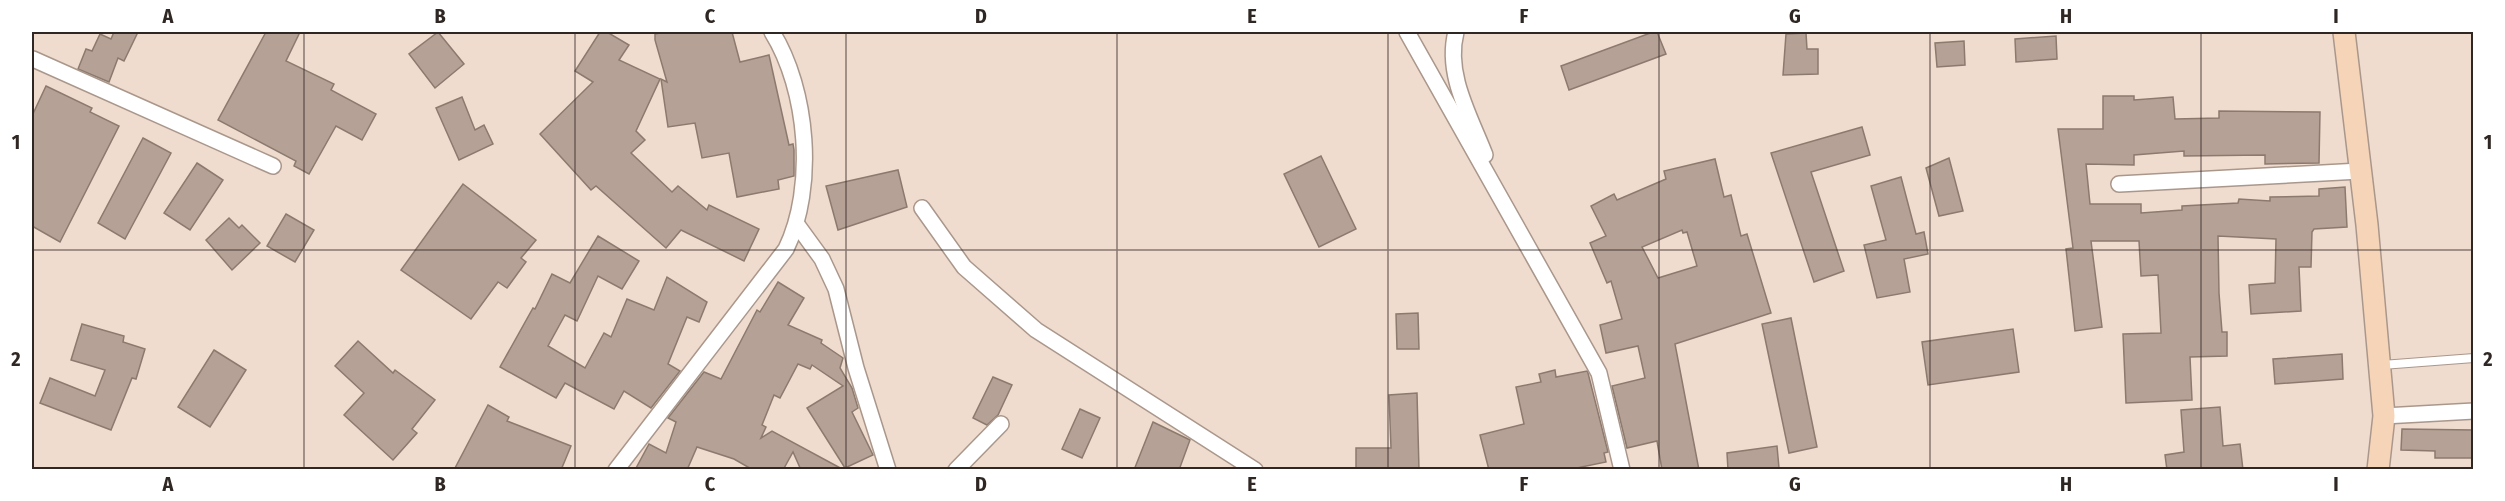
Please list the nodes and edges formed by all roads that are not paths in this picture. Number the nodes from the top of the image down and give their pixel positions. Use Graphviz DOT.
graph roads {
  1 [pos="772,32"];
  2 [pos="1407,32"];
  3 [pos="1456,32"];
  4 [pos="2344,32"];
  5 [pos="32,55"];
  6 [pos="273,166"];
  7 [pos="2360,171"];
  8 [pos="2119,184"];
  9 [pos="1501,197"];
  10 [pos="922,208"];
  11 [pos="798,226"];
  12 [pos="2474,358"];
  13 [pos="2379,366"];
  14 [pos="2474,411"];
  15 [pos="2384,416"];
  16 [pos="1001,423"];
  17 [pos="616,470"];
  18 [pos="888,470"];
  19 [pos="956,470"];
  20 [pos="1255,470"];
  21 [pos="1622,470"];
  22 [pos="2378,470"];
  1 -- 11 [label="street"];
  2 -- 9 [label="street"];
  3 -- 9 [label="street"];
  4 -- 7 [label="street"];
  5 -- 6 [label="street"];
  7 -- 8 [label="street"];
  7 -- 13 [label="street"];
  9 -- 21 [label="street"];
  10 -- 20 [label="street"];
  11 -- 17 [label="street"];
  11 -- 18 [label="street"];
  12 -- 13 [label="lane"];
  13 -- 15 [label="street"];
  14 -- 15 [label="street"];
  15 -- 22 [label="street"];
  16 -- 19 [label="street"];
}
